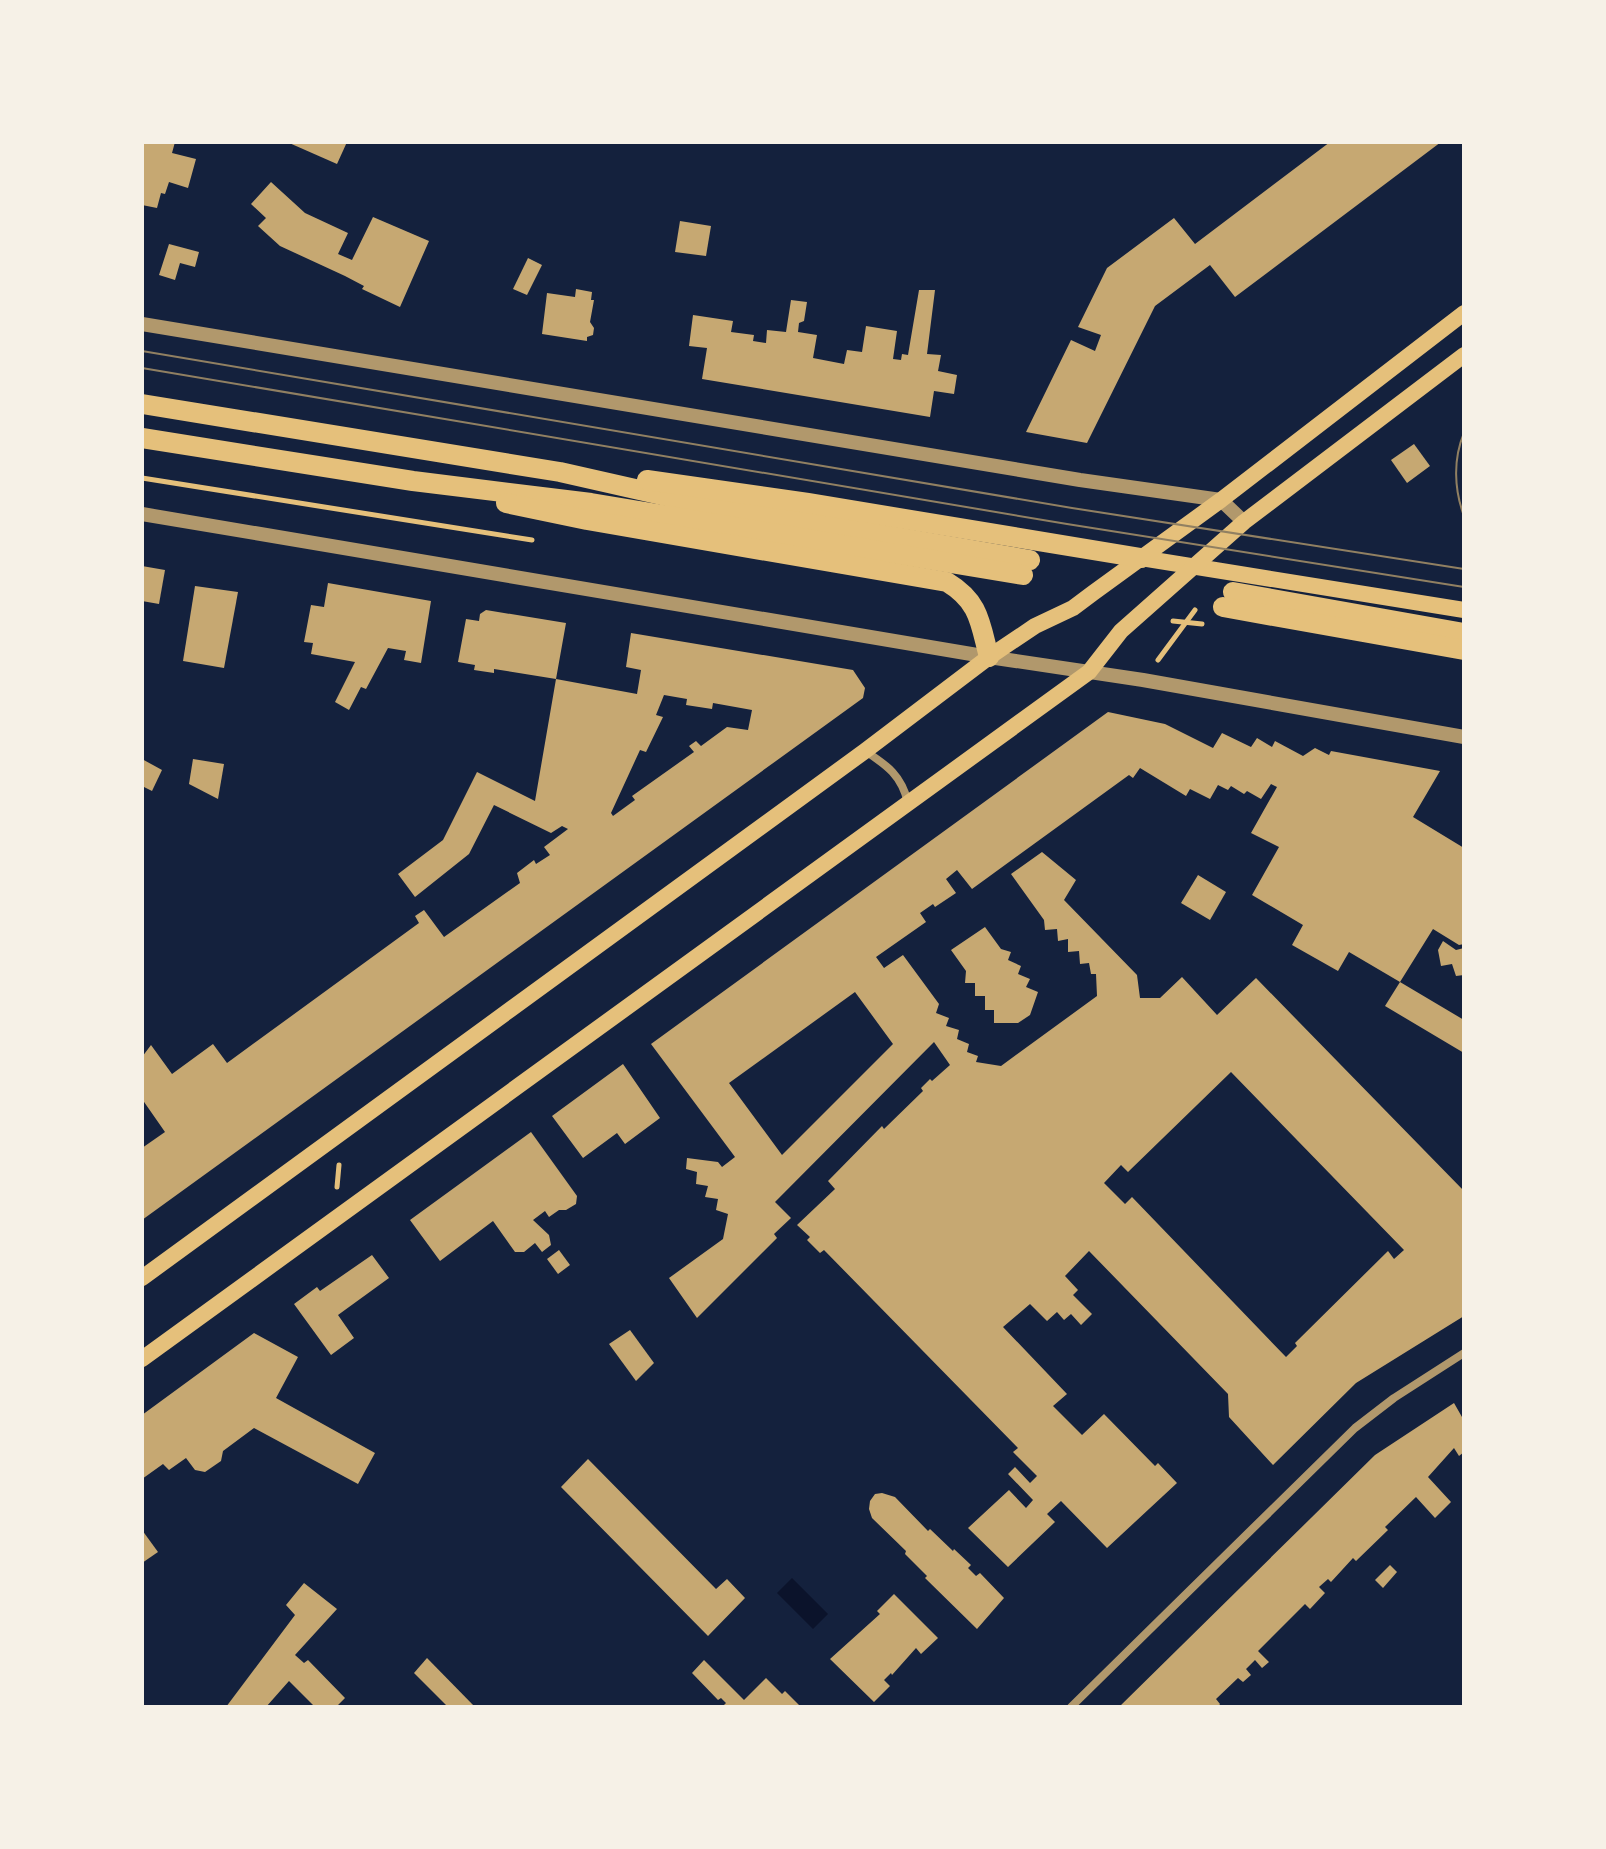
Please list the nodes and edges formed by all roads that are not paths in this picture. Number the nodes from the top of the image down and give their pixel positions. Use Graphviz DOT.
graph roads {
  1 [pos="1464,313"];
  2 [pos="142,324"];
  3 [pos="1464,355"];
  4 [pos="142,404"];
  5 [pos="142,438"];
  6 [pos="560,472"];
  7 [pos="413,481"];
  8 [pos="1221,500"];
  9 [pos="142,514"];
  10 [pos="1244,522"];
  11 [pos="1141,558"];
  12 [pos="1194,566"];
  13 [pos="1464,610"];
  14 [pos="1464,633"];
  15 [pos="1464,650"];
  16 [pos="989,657"];
  17 [pos="1089,672"];
  18 [pos="1464,737"];
  19 [pos="865,751"];
  20 [pos="909,803"];
  21 [pos="142,1278"];
  22 [pos="1464,1353"];
  23 [pos="142,1359"];
  24 [pos="1071,1707"];
  1 -- 8 [label="main road"];
  2 -- 8 [label="street"];
  3 -- 10 [label="main road"];
  4 -- 6 [label="main road"];
  5 -- 7 [label="main road"];
  6 -- 7 [label="main road"];
  6 -- 11 [label="main road"];
  7 -- 16 [label="main road"];
  8 -- 10 [label="street"];
  8 -- 11 [label="main road"];
  9 -- 16 [label="street"];
  10 -- 12 [label="main road"];
  11 -- 12 [label="main road"];
  11 -- 16 [label="main road"];
  12 -- 13 [label="main road"];
  12 -- 17 [label="main road"];
  14 -- 15 [label="main road"];
  16 -- 17 [label="street"];
  16 -- 19 [label="main road"];
  17 -- 18 [label="street"];
  17 -- 20 [label="main road"];
  19 -- 20 [label="street"];
  19 -- 21 [label="main road"];
  20 -- 23 [label="main road"];
  22 -- 24 [label="street"];
}
